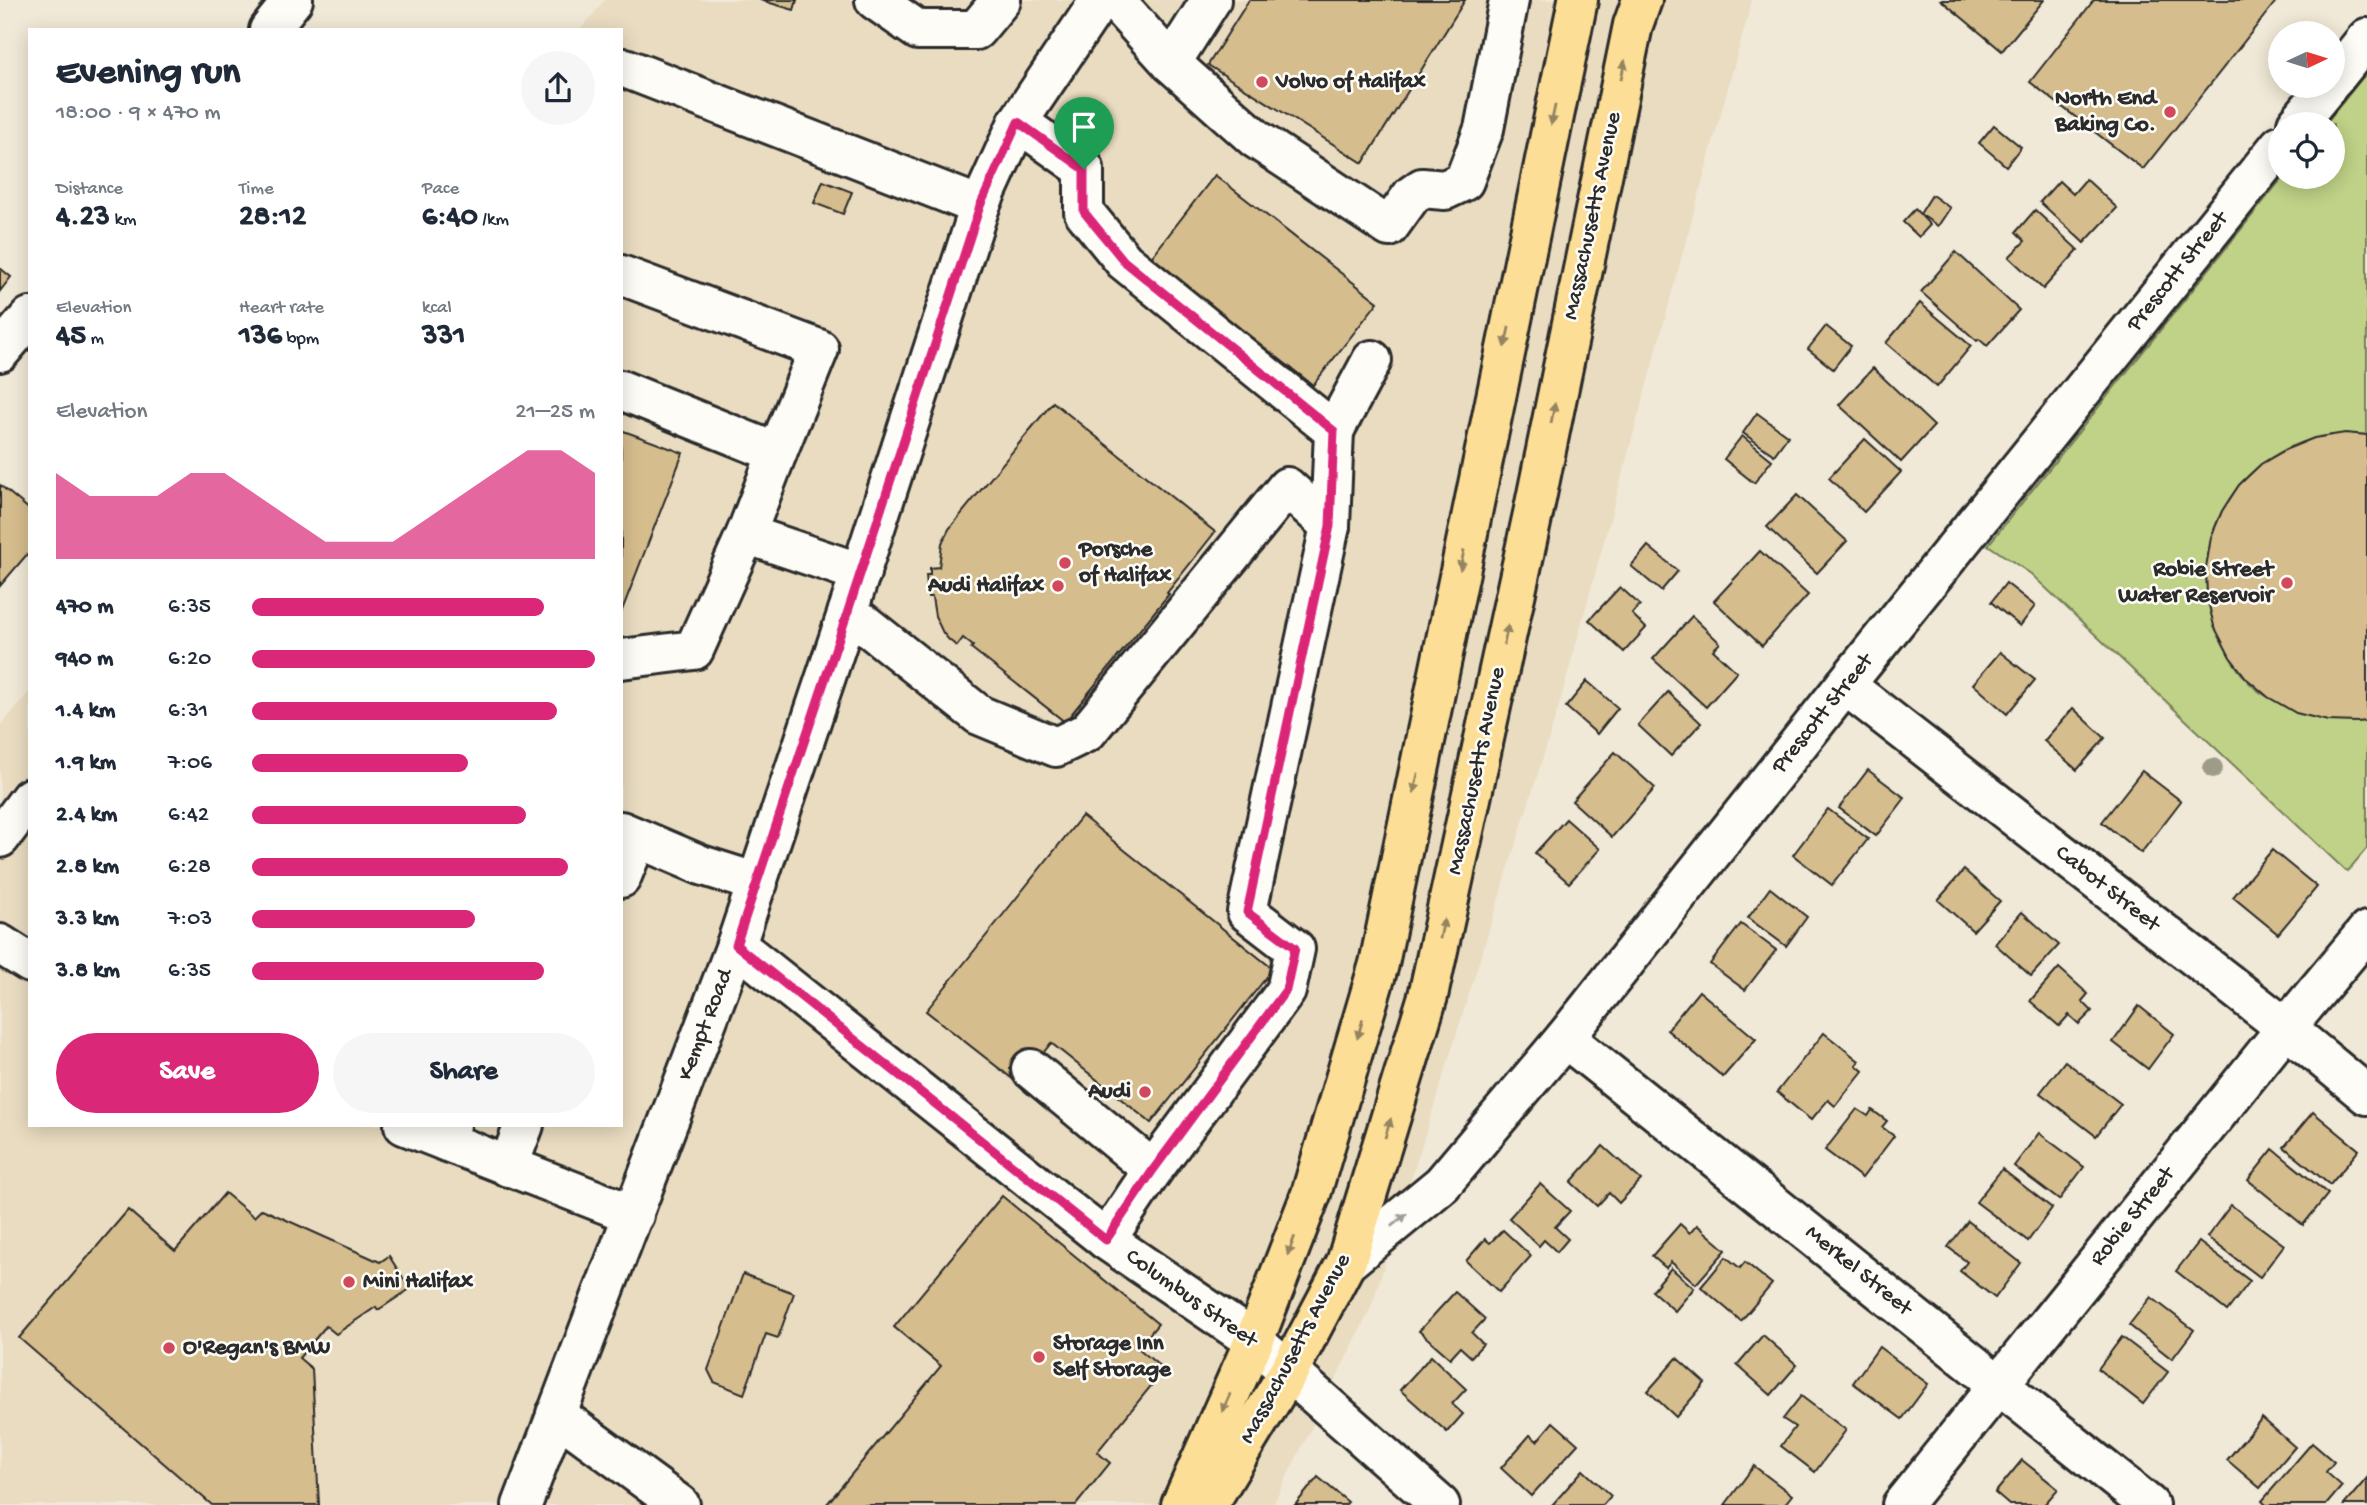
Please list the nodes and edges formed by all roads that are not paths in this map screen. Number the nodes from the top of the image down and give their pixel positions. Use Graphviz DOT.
graph roads {
  1 [pos="293,0"];
  2 [pos="874,0"];
  3 [pos="1002,0"];
  4 [pos="1100,0"];
  5 [pos="1114,0"];
  6 [pos="1211,0"];
  7 [pos="1509,0"];
  8 [pos="1578,0"];
  9 [pos="1642,0"];
  10 [pos="271,28"];
  11 [pos="2367,38"];
  12 [pos="1171,63"];
  13 [pos="2345,65"];
  14 [pos="625,68"];
  15 [pos="2318,98"];
  16 [pos="2307,112"];
  17 [pos="1018,122"];
  18 [pos="2268,160"];
  19 [pos="980,206"];
  20 [pos="623,276"];
  21 [pos="28,319"];
  22 [pos="0,352"];
  23 [pos="1372,360"];
  24 [pos="623,391"];
  25 [pos="1334,431"];
  26 [pos="777,453"];
  27 [pos="1330,526"];
  28 [pos="746,534"];
  29 [pos="860,573"];
  30 [pos="848,611"];
  31 [pos="623,659"];
  32 [pos="1845,685"];
  33 [pos="28,801"];
  34 [pos="629,835"];
  35 [pos="0,838"];
  36 [pos="623,867"];
  37 [pos="758,883"];
  38 [pos="2367,931"];
  39 [pos="0,944"];
  40 [pos="736,945"];
  41 [pos="28,962"];
  42 [pos="2286,1028"];
  43 [pos="1565,1038"];
  44 [pos="1031,1069"];
  45 [pos="2367,1095"];
  46 [pos="415,1127"];
  47 [pos="523,1127"];
  48 [pos="448,1133"];
  49 [pos="508,1167"];
  50 [pos="1153,1170"];
  51 [pos="634,1216"];
  52 [pos="1106,1240"];
  53 [pos="1346,1263"];
  54 [pos="1254,1341"];
  55 [pos="1289,1371"];
  56 [pos="1999,1384"];
  57 [pos="556,1414"];
  58 [pos="522,1505"];
  59 [pos="680,1505"];
  60 [pos="1181,1505"];
  61 [pos="1208,1505"];
  62 [pos="1440,1505"];
  63 [pos="1902,1505"];
  64 [pos="2149,1505"];
  1 -- 10 [label="street"];
  2 -- 3 [label="street"];
  4 -- 17 [label="street, Kempt Road"];
  5 -- 12 [label="street"];
  6 -- 12 [label="street"];
  7 -- 12 [label="street"];
  8 -- 54 [label="main road, Massachusetts Avenue, one-way"];
  53 -- 9 [label="main road, Massachusetts Avenue, one-way"];
  11 -- 13 [label="street"];
  14 -- 19 [label="street"];
  15 -- 16 [label="street"];
  17 -- 19 [label="street, Kempt Road"];
  17 -- 25 [label="street"];
  18 -- 32 [label="street, Prescott Street"];
  19 -- 29 [label="street, Kempt Road"];
  20 -- 26 [label="street"];
  21 -- 22 [label="street"];
  23 -- 25 [label="street"];
  24 -- 26 [label="street"];
  25 -- 27 [label="street"];
  26 -- 28 [label="street"];
  27 -- 30 [label="street"];
  27 -- 50 [label="street"];
  28 -- 29 [label="street"];
  28 -- 31 [label="street"];
  29 -- 30 [label="street, Kempt Road"];
  30 -- 37 [label="street, Kempt Road"];
  32 -- 42 [label="street, Cabot Street"];
  32 -- 43 [label="street, Prescott Street"];
  33 -- 35 [label="street"];
  34 -- 36 [label="street"];
  34 -- 37 [label="street"];
  37 -- 40 [label="street, Kempt Road"];
  38 -- 42 [label="street, Robie Street"];
  39 -- 41 [label="street"];
  40 -- 51 [label="street, Kempt Road"];
  40 -- 52 [label="street, Columbus Street"];
  42 -- 45 [label="street, Cabot Street"];
  42 -- 56 [label="street, Robie Street"];
  53 -- 43 [label="street, Prescott Street, one-way"];
  43 -- 56 [label="street, Merkel Street"];
  44 -- 50 [label="street"];
  46 -- 48 [label="street"];
  47 -- 49 [label="street"];
  48 -- 49 [label="street"];
  49 -- 51 [label="street"];
  50 -- 52 [label="street"];
  51 -- 57 [label="street, Kempt Road"];
  52 -- 54 [label="street, Columbus Street"];
  53 -- 55 [label="main road, Massachusetts Avenue"];
  54 -- 55 [label="street, Columbus Street"];
  54 -- 60 [label="main road, Massachusetts Avenue, one-way"];
  55 -- 61 [label="main road, Massachusetts Avenue"];
  55 -- 62 [label="street, Columbus Street"];
  56 -- 63 [label="street, Robie Street"];
  56 -- 64 [label="street, Merkel Street"];
  57 -- 58 [label="street, Kempt Road"];
  57 -- 59 [label="street"];
}
